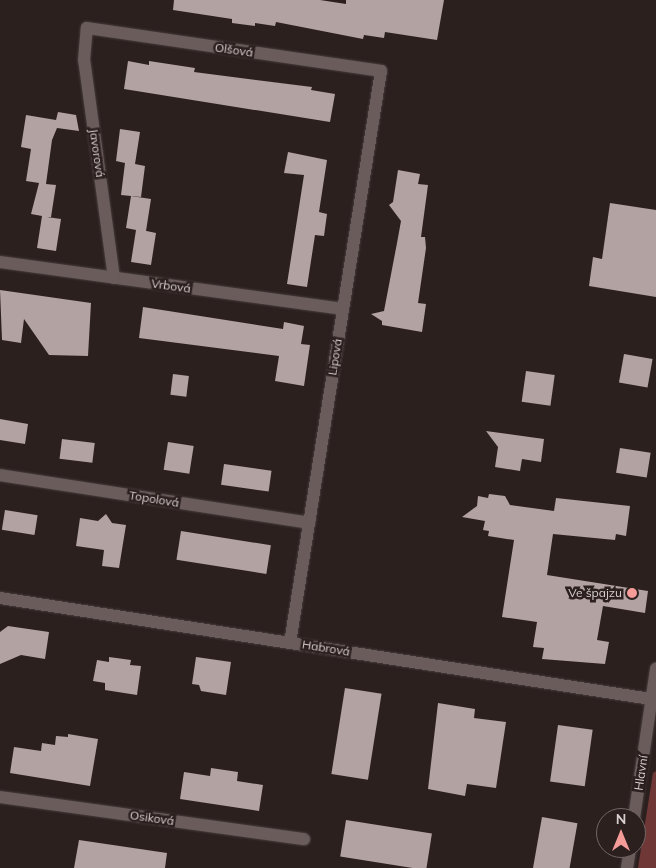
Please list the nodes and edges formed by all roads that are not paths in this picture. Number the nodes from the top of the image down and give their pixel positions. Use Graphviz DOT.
graph roads {
  1 [pos="87,28"];
  2 [pos="381,71"];
  3 [pos="0,262"];
  4 [pos="114,278"];
  5 [pos="343,309"];
  6 [pos="0,475"];
  7 [pos="309,523"];
  8 [pos="0,598"];
  9 [pos="290,643"];
  10 [pos="656,669"];
  11 [pos="651,699"];
  12 [pos="650,752"];
  13 [pos="0,798"];
  14 [pos="636,808"];
  15 [pos="304,839"];
  1 -- 2 [label="street, Olšová"];
  1 -- 4 [label="street, Javorová"];
  2 -- 5 [label="street, Lipová"];
  3 -- 4 [label="street, Vrbová"];
  4 -- 5 [label="street, Vrbová"];
  5 -- 7 [label="street, Lipová"];
  6 -- 7 [label="street, Topolová"];
  7 -- 9 [label="street, Lipová"];
  8 -- 9 [label="street, Habrová"];
  9 -- 11 [label="street, Habrová"];
  10 -- 11 [label="street, Hlavní"];
  11 -- 12 [label="street, Hlavní"];
  12 -- 14 [label="street, Hlavní"];
  13 -- 15 [label="street, Osiková"];
}
